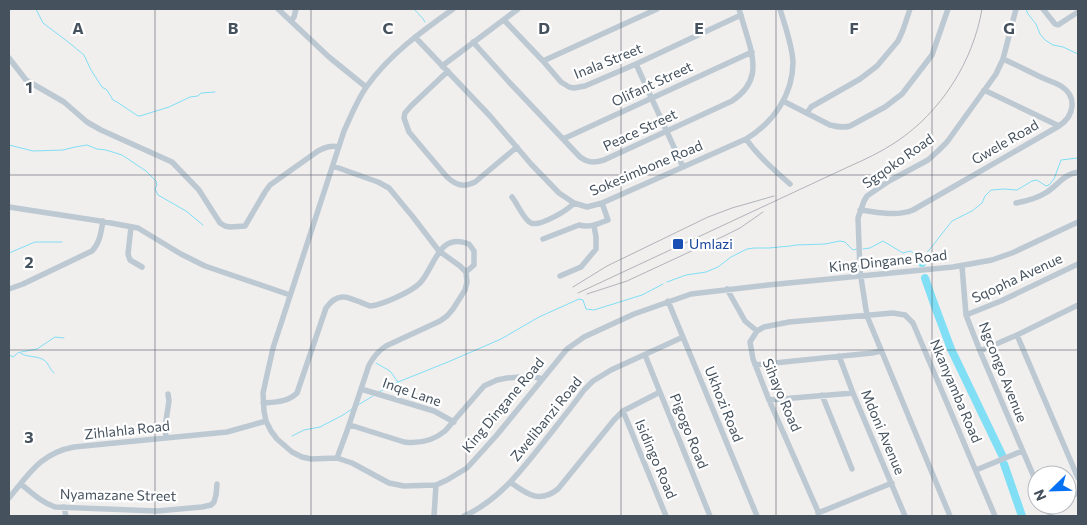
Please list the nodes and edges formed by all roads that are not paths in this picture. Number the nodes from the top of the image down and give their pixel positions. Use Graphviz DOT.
graph roads {
  1 [pos="278,9"];
  2 [pos="296,9"];
  3 [pos="442,9"];
  4 [pos="453,9"];
  5 [pos="518,9"];
  6 [pos="657,9"];
  7 [pos="780,9"];
  8 [pos="910,9"];
  9 [pos="948,9"];
  10 [pos="1016,9"];
  11 [pos="1043,9"];
  12 [pos="740,12"];
  13 [pos="1078,12"];
  14 [pos="440,18"];
  15 [pos="504,20"];
  16 [pos="291,21"];
  17 [pos="415,37"];
  18 [pos="473,42"];
  19 [pos="752,52"];
  20 [pos="9,58"];
  21 [pos="1003,59"];
  22 [pos="543,61"];
  23 [pos="636,64"];
  24 [pos="442,66"];
  25 [pos="448,72"];
  26 [pos="366,87"];
  27 [pos="984,90"];
  28 [pos="651,98"];
  29 [pos="783,102"];
  30 [pos="807,113"];
  31 [pos="1059,126"];
  32 [pos="667,131"];
  33 [pos="746,138"];
  34 [pos="563,139"];
  35 [pos="339,147"];
  36 [pos="517,148"];
  37 [pos="333,166"];
  38 [pos="683,167"];
  39 [pos="1078,172"];
  40 [pos="790,184"];
  41 [pos="512,196"];
  42 [pos="602,203"];
  43 [pos="1016,203"];
  44 [pos="574,204"];
  45 [pos="9,207"];
  46 [pos="860,210"];
  47 [pos="103,221"];
  48 [pos="1078,222"];
  49 [pos="131,226"];
  50 [pos="594,226"];
  51 [pos="543,239"];
  52 [pos="440,251"];
  53 [pos="1078,264"];
  54 [pos="142,266"];
  55 [pos="962,266"];
  56 [pos="466,272"];
  57 [pos="560,276"];
  58 [pos="861,276"];
  59 [pos="9,289"];
  60 [pos="727,289"];
  61 [pos="290,295"];
  62 [pos="668,301"];
  63 [pos="1078,305"];
  64 [pos="966,315"];
  65 [pos="867,316"];
  66 [pos="757,331"];
  67 [pos="1017,334"];
  68 [pos="683,337"];
  69 [pos="881,351"];
  70 [pos="980,351"];
  71 [pos="645,354"];
  72 [pos="839,356"];
  73 [pos="755,365"];
  74 [pos="542,379"];
  75 [pos="361,389"];
  76 [pos="660,392"];
  77 [pos="853,393"];
  78 [pos="168,394"];
  79 [pos="822,396"];
  80 [pos="769,400"];
  81 [pos="263,403"];
  82 [pos="623,411"];
  83 [pos="266,421"];
  84 [pos="454,422"];
  85 [pos="350,425"];
  86 [pos="166,438"];
  87 [pos="1022,450"];
  88 [pos="337,458"];
  89 [pos="1029,465"];
  90 [pos="852,468"];
  91 [pos="976,470"];
  92 [pos="1078,478"];
  93 [pos="510,482"];
  94 [pos="21,484"];
  95 [pos="217,484"];
  96 [pos="892,484"];
  97 [pos="9,485"];
  98 [pos="436,485"];
  99 [pos="15,490"];
  100 [pos="9,498"];
  101 [pos="64,507"];
  102 [pos="474,514"];
  103 [pos="819,514"];
  104 [pos="66,516"];
  105 [pos="434,516"];
  106 [pos="464,516"];
  107 [pos="666,516"];
  108 [pos="710,516"];
  109 [pos="757,516"];
  110 [pos="906,516"];
  111 [pos="950,516"];
  112 [pos="995,516"];
  1 -- 16 [label="street"];
  2 -- 16 [label="street"];
  3 -- 14 [label="street"];
  4 -- 14 [label="street, King Dingane Road"];
  5 -- 15 [label="street"];
  6 -- 22 [label="street"];
  7 -- 29 [label="street, Sokesimbone Road"];
  8 -- 30 [label="street"];
  9 -- 30 [label="street"];
  10 -- 21 [label="street, Sgqoko Road"];
  11 -- 13 [label="street"];
  12 -- 19 [label="street, Peace Street"];
  12 -- 23 [label="street, Inala Street"];
  14 -- 17 [label="street, King Dingane Road"];
  15 -- 18 [label="street"];
  15 -- 22 [label="street, Inala Street"];
  16 -- 26 [label="street"];
  17 -- 24 [label="street, Sokesimbone Road"];
  17 -- 26 [label="street, King Dingane Road"];
  18 -- 24 [label="street"];
  18 -- 34 [label="street, Peace Street"];
  19 -- 28 [label="street, Olifant Street"];
  19 -- 32 [label="street, Peace Street"];
  20 -- 35 [label="street"];
  21 -- 27 [label="street, Sgqoko Road"];
  21 -- 31 [label="street, Gwele Road"];
  22 -- 23 [label="street, Inala Street"];
  23 -- 28 [label="street"];
  24 -- 25 [label="street, Sokesimbone Road"];
  25 -- 36 [label="street, Sokesimbone Road"];
  25 -- 36 [label="street"];
  26 -- 35 [label="street, King Dingane Road"];
  27 -- 31 [label="street"];
  27 -- 46 [label="street, Sgqoko Road"];
  28 -- 32 [label="street"];
  28 -- 34 [label="street, Olifant Street"];
  29 -- 30 [label="street"];
  29 -- 33 [label="street, Sokesimbone Road"];
  31 -- 46 [label="street, Gwele Road"];
  32 -- 34 [label="street, Peace Street"];
  32 -- 38 [label="street"];
  33 -- 38 [label="street, Sokesimbone Road"];
  33 -- 40 [label="street"];
  35 -- 37 [label="street, King Dingane Road"];
  36 -- 44 [label="street, Sokesimbone Road"];
  37 -- 52 [label="street"];
  37 -- 61 [label="street, King Dingane Road"];
  38 -- 42 [label="street, Sokesimbone Road"];
  39 -- 43 [label="street"];
  41 -- 44 [label="street"];
  42 -- 44 [label="street, Sokesimbone Road"];
  42 -- 50 [label="street"];
  45 -- 47 [label="street"];
  46 -- 58 [label="street, Sgqoko Road"];
  47 -- 49 [label="street"];
  47 -- 59 [label="street"];
  48 -- 55 [label="street, King Dingane Road"];
  49 -- 54 [label="street"];
  49 -- 61 [label="street"];
  50 -- 51 [label="street"];
  50 -- 57 [label="street"];
  52 -- 56 [label="street"];
  52 -- 56 [label="street"];
  52 -- 81 [label="street"];
  53 -- 64 [label="street, Sqopha Avenue"];
  55 -- 58 [label="street, King Dingane Road"];
  55 -- 64 [label="street, Ngcongo Avenue"];
  56 -- 75 [label="street"];
  58 -- 60 [label="street, King Dingane Road"];
  58 -- 65 [label="street, Sgqoko Road"];
  60 -- 62 [label="street, King Dingane Road"];
  60 -- 66 [label="street"];
  61 -- 81 [label="street, King Dingane Road"];
  62 -- 68 [label="street, Ukhozi Road"];
  62 -- 74 [label="street, King Dingane Road"];
  63 -- 67 [label="street"];
  64 -- 70 [label="street, Ngcongo Avenue"];
  65 -- 66 [label="street"];
  65 -- 69 [label="street, Sgqoko Road"];
  65 -- 91 [label="street, Nkanyamba Road"];
  66 -- 73 [label="street, Sihayo Road"];
  67 -- 70 [label="street"];
  67 -- 92 [label="street"];
  68 -- 71 [label="street, Zwelibanzi Road"];
  68 -- 109 [label="street, Ukhozi Road"];
  69 -- 72 [label="street"];
  69 -- 111 [label="street, Sgqoko Road"];
  70 -- 87 [label="street, Ngcongo Avenue"];
  71 -- 76 [label="street, Pigogo Road"];
  71 -- 93 [label="street, Zwelibanzi Road"];
  72 -- 73 [label="street"];
  72 -- 77 [label="street, Mdoni Avenue"];
  73 -- 80 [label="street, Sihayo Road"];
  74 -- 84 [label="street"];
  74 -- 98 [label="street, King Dingane Road"];
  75 -- 84 [label="street, Inqe Lane"];
  75 -- 85 [label="street"];
  76 -- 82 [label="street"];
  76 -- 108 [label="street, Pigogo Road"];
  77 -- 79 [label="street"];
  77 -- 96 [label="street, Mdoni Avenue"];
  78 -- 86 [label="street"];
  79 -- 80 [label="street"];
  79 -- 90 [label="street"];
  80 -- 103 [label="street, Sihayo Road"];
  81 -- 83 [label="street, King Dingane Road"];
  82 -- 93 [label="street"];
  82 -- 107 [label="street, Isidingo Road"];
  83 -- 86 [label="street, Zihlahla Road"];
  83 -- 88 [label="street, King Dingane Road"];
  84 -- 85 [label="street"];
  85 -- 88 [label="street"];
  86 -- 94 [label="street, Zihlahla Road"];
  87 -- 89 [label="street, Ngcongo Avenue"];
  87 -- 91 [label="street"];
  88 -- 98 [label="street, King Dingane Road"];
  91 -- 112 [label="street, Nkanyamba Road"];
  93 -- 102 [label="street, Zwelibanzi Road"];
  94 -- 99 [label="street, Zihlahla Road"];
  94 -- 101 [label="street, Nyamazane Street"];
  95 -- 101 [label="street, Nyamazane Street"];
  96 -- 103 [label="street"];
  96 -- 110 [label="street, Mdoni Avenue"];
  97 -- 99 [label="street"];
  98 -- 105 [label="street"];
  99 -- 100 [label="street, Zihlahla Road"];
  101 -- 104 [label="street"];
  102 -- 106 [label="street, Zwelibanzi Road"];
}
